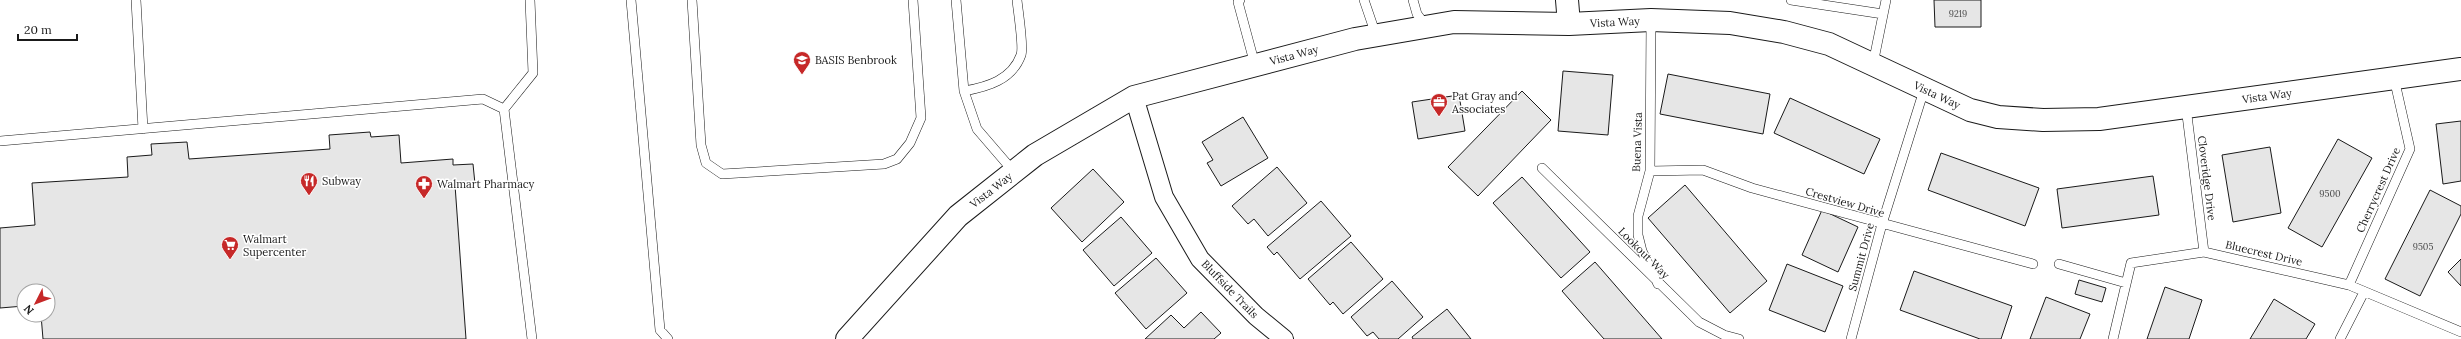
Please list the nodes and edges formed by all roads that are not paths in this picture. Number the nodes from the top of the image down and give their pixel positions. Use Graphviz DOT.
graph roads {
  1 [pos="136,0"];
  2 [pos="530,0"];
  3 [pos="631,0"];
  4 [pos="692,0"];
  5 [pos="913,0"];
  6 [pos="956,0"];
  7 [pos="1017,0"];
  8 [pos="1240,0"];
  9 [pos="1364,0"];
  10 [pos="1413,0"];
  11 [pos="1567,0"];
  12 [pos="1791,0"];
  13 [pos="1886,0"];
  14 [pos="1883,14"];
  15 [pos="1651,20"];
  16 [pos="1569,24"];
  17 [pos="1427,27"];
  18 [pos="1376,35"];
  19 [pos="1873,64"];
  20 [pos="1255,65"];
  21 [pos="2461,69"];
  22 [pos="2394,78"];
  23 [pos="1924,90"];
  24 [pos="964,91"];
  25 [pos="1134,96"];
  26 [pos="2186,107"];
  27 [pos="504,109"];
  28 [pos="143,129"];
  29 [pos="0,141"];
  30 [pos="1542,168"];
  31 [pos="1650,171"];
  32 [pos="1014,172"];
  33 [pos="1882,224"];
  34 [pos="2204,252"];
  35 [pos="2033,264"];
  36 [pos="2059,264"];
  37 [pos="2126,283"];
  38 [pos="1658,284"];
  39 [pos="2348,285"];
  40 [pos="2364,292"];
  41 [pos="2461,332"];
  42 [pos="532,339"];
  43 [pos="668,339"];
  44 [pos="847,339"];
  45 [pos="1284,339"];
  46 [pos="1739,339"];
  47 [pos="1851,339"];
  48 [pos="2113,339"];
  49 [pos="2340,339"];
  1 -- 28 [label="lane"];
  2 -- 27 [label="lane"];
  3 -- 43 [label="lane"];
  4 -- 5 [label="lane"];
  6 -- 24 [label="lane"];
  7 -- 24 [label="lane"];
  8 -- 20 [label="lane"];
  9 -- 18 [label="lane"];
  10 -- 17 [label="lane"];
  11 -- 16 [label="street"];
  12 -- 14 [label="lane"];
  13 -- 14 [label="lane"];
  14 -- 19 [label="lane"];
  15 -- 16 [label="street, Vista Way"];
  15 -- 19 [label="street, Vista Way"];
  15 -- 31 [label="lane, Buena Vista"];
  16 -- 17 [label="street, Vista Way"];
  17 -- 18 [label="street, Vista Way"];
  18 -- 20 [label="street, Vista Way"];
  19 -- 23 [label="street, Vista Way"];
  20 -- 25 [label="street, Vista Way"];
  21 -- 22 [label="street, Vista Way"];
  22 -- 26 [label="street, Vista Way"];
  22 -- 39 [label="lane, Cherrycrest Drive"];
  23 -- 26 [label="street, Vista Way"];
  23 -- 33 [label="lane, Summit Drive"];
  24 -- 32 [label="lane"];
  25 -- 32 [label="street, Vista Way"];
  25 -- 45 [label="street, Bluffside Trails"];
  26 -- 34 [label="lane, Cloveridge Drive"];
  27 -- 28 [label="lane"];
  27 -- 42 [label="lane"];
  28 -- 29 [label="lane"];
  30 -- 38 [label="lane, Lookout Way"];
  31 -- 33 [label="lane, Crestview Drive"];
  31 -- 38 [label="lane, Buena Vista"];
  32 -- 44 [label="street, Vista Way"];
  33 -- 35 [label="lane, Crestview Drive"];
  33 -- 47 [label="lane, Summit Drive"];
  34 -- 37 [label="lane, Bluecrest Drive"];
  34 -- 39 [label="lane, Bluecrest Drive"];
  36 -- 37 [label="lane"];
  37 -- 48 [label="lane, Bluecrest Drive"];
  38 -- 46 [label="lane, Lookout Way"];
  39 -- 40 [label="lane, Bluecrest Drive"];
  40 -- 41 [label="lane, Bluecrest Drive"];
  40 -- 49 [label="lane"];
}
